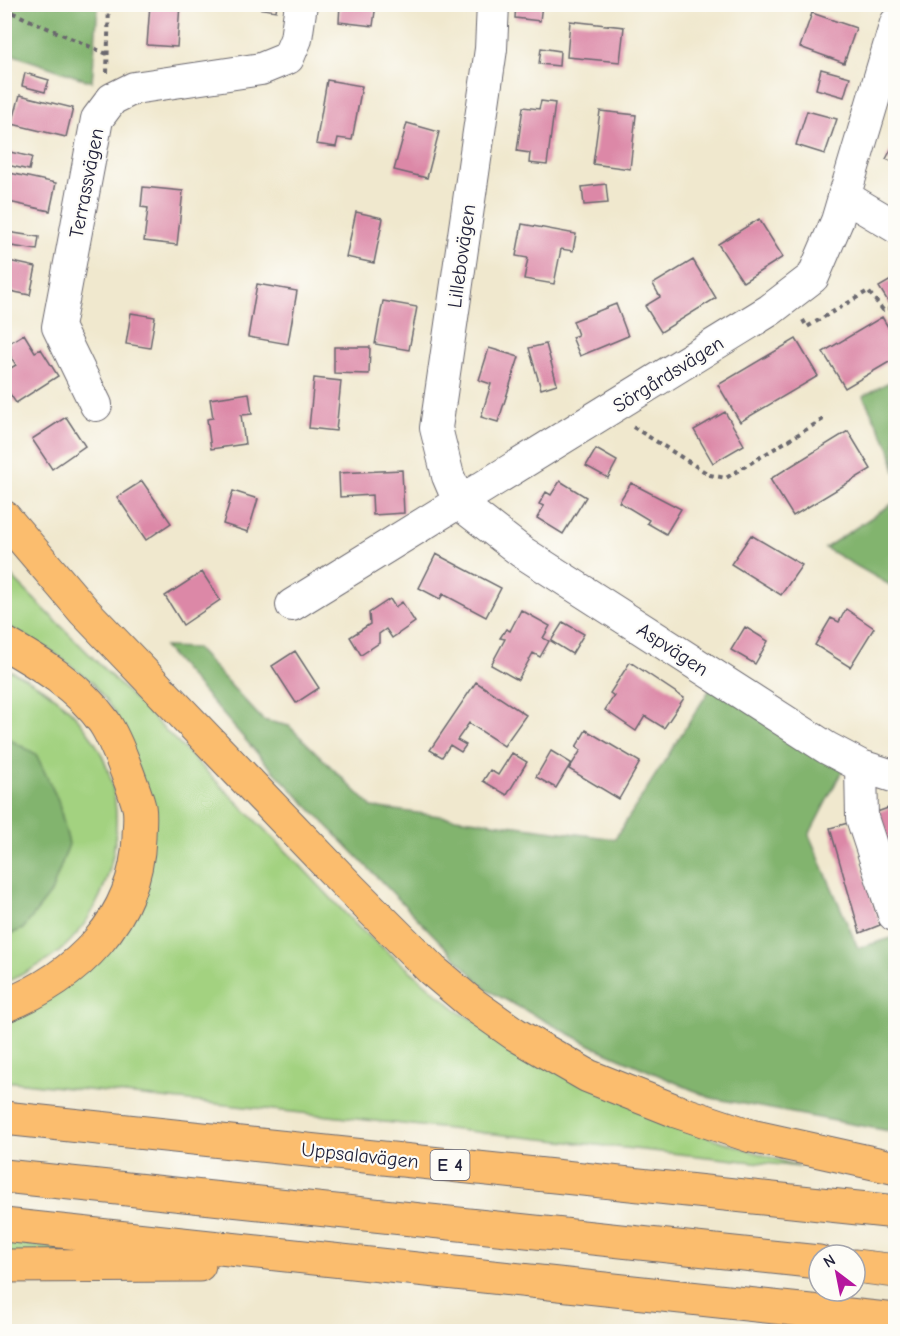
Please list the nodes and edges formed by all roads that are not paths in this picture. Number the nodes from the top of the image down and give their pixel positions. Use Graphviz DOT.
graph roads {
  1 [pos="301,4"];
  2 [pos="493,4"];
  3 [pos="896,23"];
  4 [pos="886,91"];
  5 [pos="844,196"];
  6 [pos="896,227"];
  7 [pos="96,405"];
  8 [pos="460,504"];
  9 [pos="4,517"];
  10 [pos="4,550"];
  11 [pos="292,605"];
  12 [pos="84,611"];
  13 [pos="8,646"];
  14 [pos="861,766"];
  15 [pos="896,777"];
  16 [pos="894,915"];
  17 [pos="4,1006"];
  18 [pos="4,1118"];
  19 [pos="896,1168"];
  20 [pos="4,1176"];
  21 [pos="896,1212"];
  22 [pos="4,1225"];
  23 [pos="807,1261"];
  24 [pos="354,1264"];
  25 [pos="4,1266"];
  26 [pos="867,1267"];
  27 [pos="896,1270"];
  28 [pos="896,1320"];
  1 -- 7 [label="street, Terrassvägen"];
  2 -- 8 [label="street, Lillebovägen"];
  3 -- 4 [label="street, Sörgårdsvägen"];
  4 -- 5 [label="street, Sörgårdsvägen"];
  5 -- 6 [label="street"];
  5 -- 8 [label="street, Sörgårdsvägen"];
  8 -- 11 [label="street, Sörgårdsvägen"];
  8 -- 14 [label="street, Aspvägen"];
  9 -- 12 [label="highway"];
  10 -- 12 [label="highway"];
  12 -- 19 [label="highway"];
  13 -- 17 [label="highway"];
  14 -- 15 [label="street, Aspvägen"];
  14 -- 16 [label="street"];
  18 -- 21 [label="highway, Uppsalavägen / E 4"];
  20 -- 23 [label="highway"];
  22 -- 24 [label="highway"];
  24 -- 25 [label="highway"];
  24 -- 28 [label="highway"];
  26 -- 27 [label="highway"];
}
